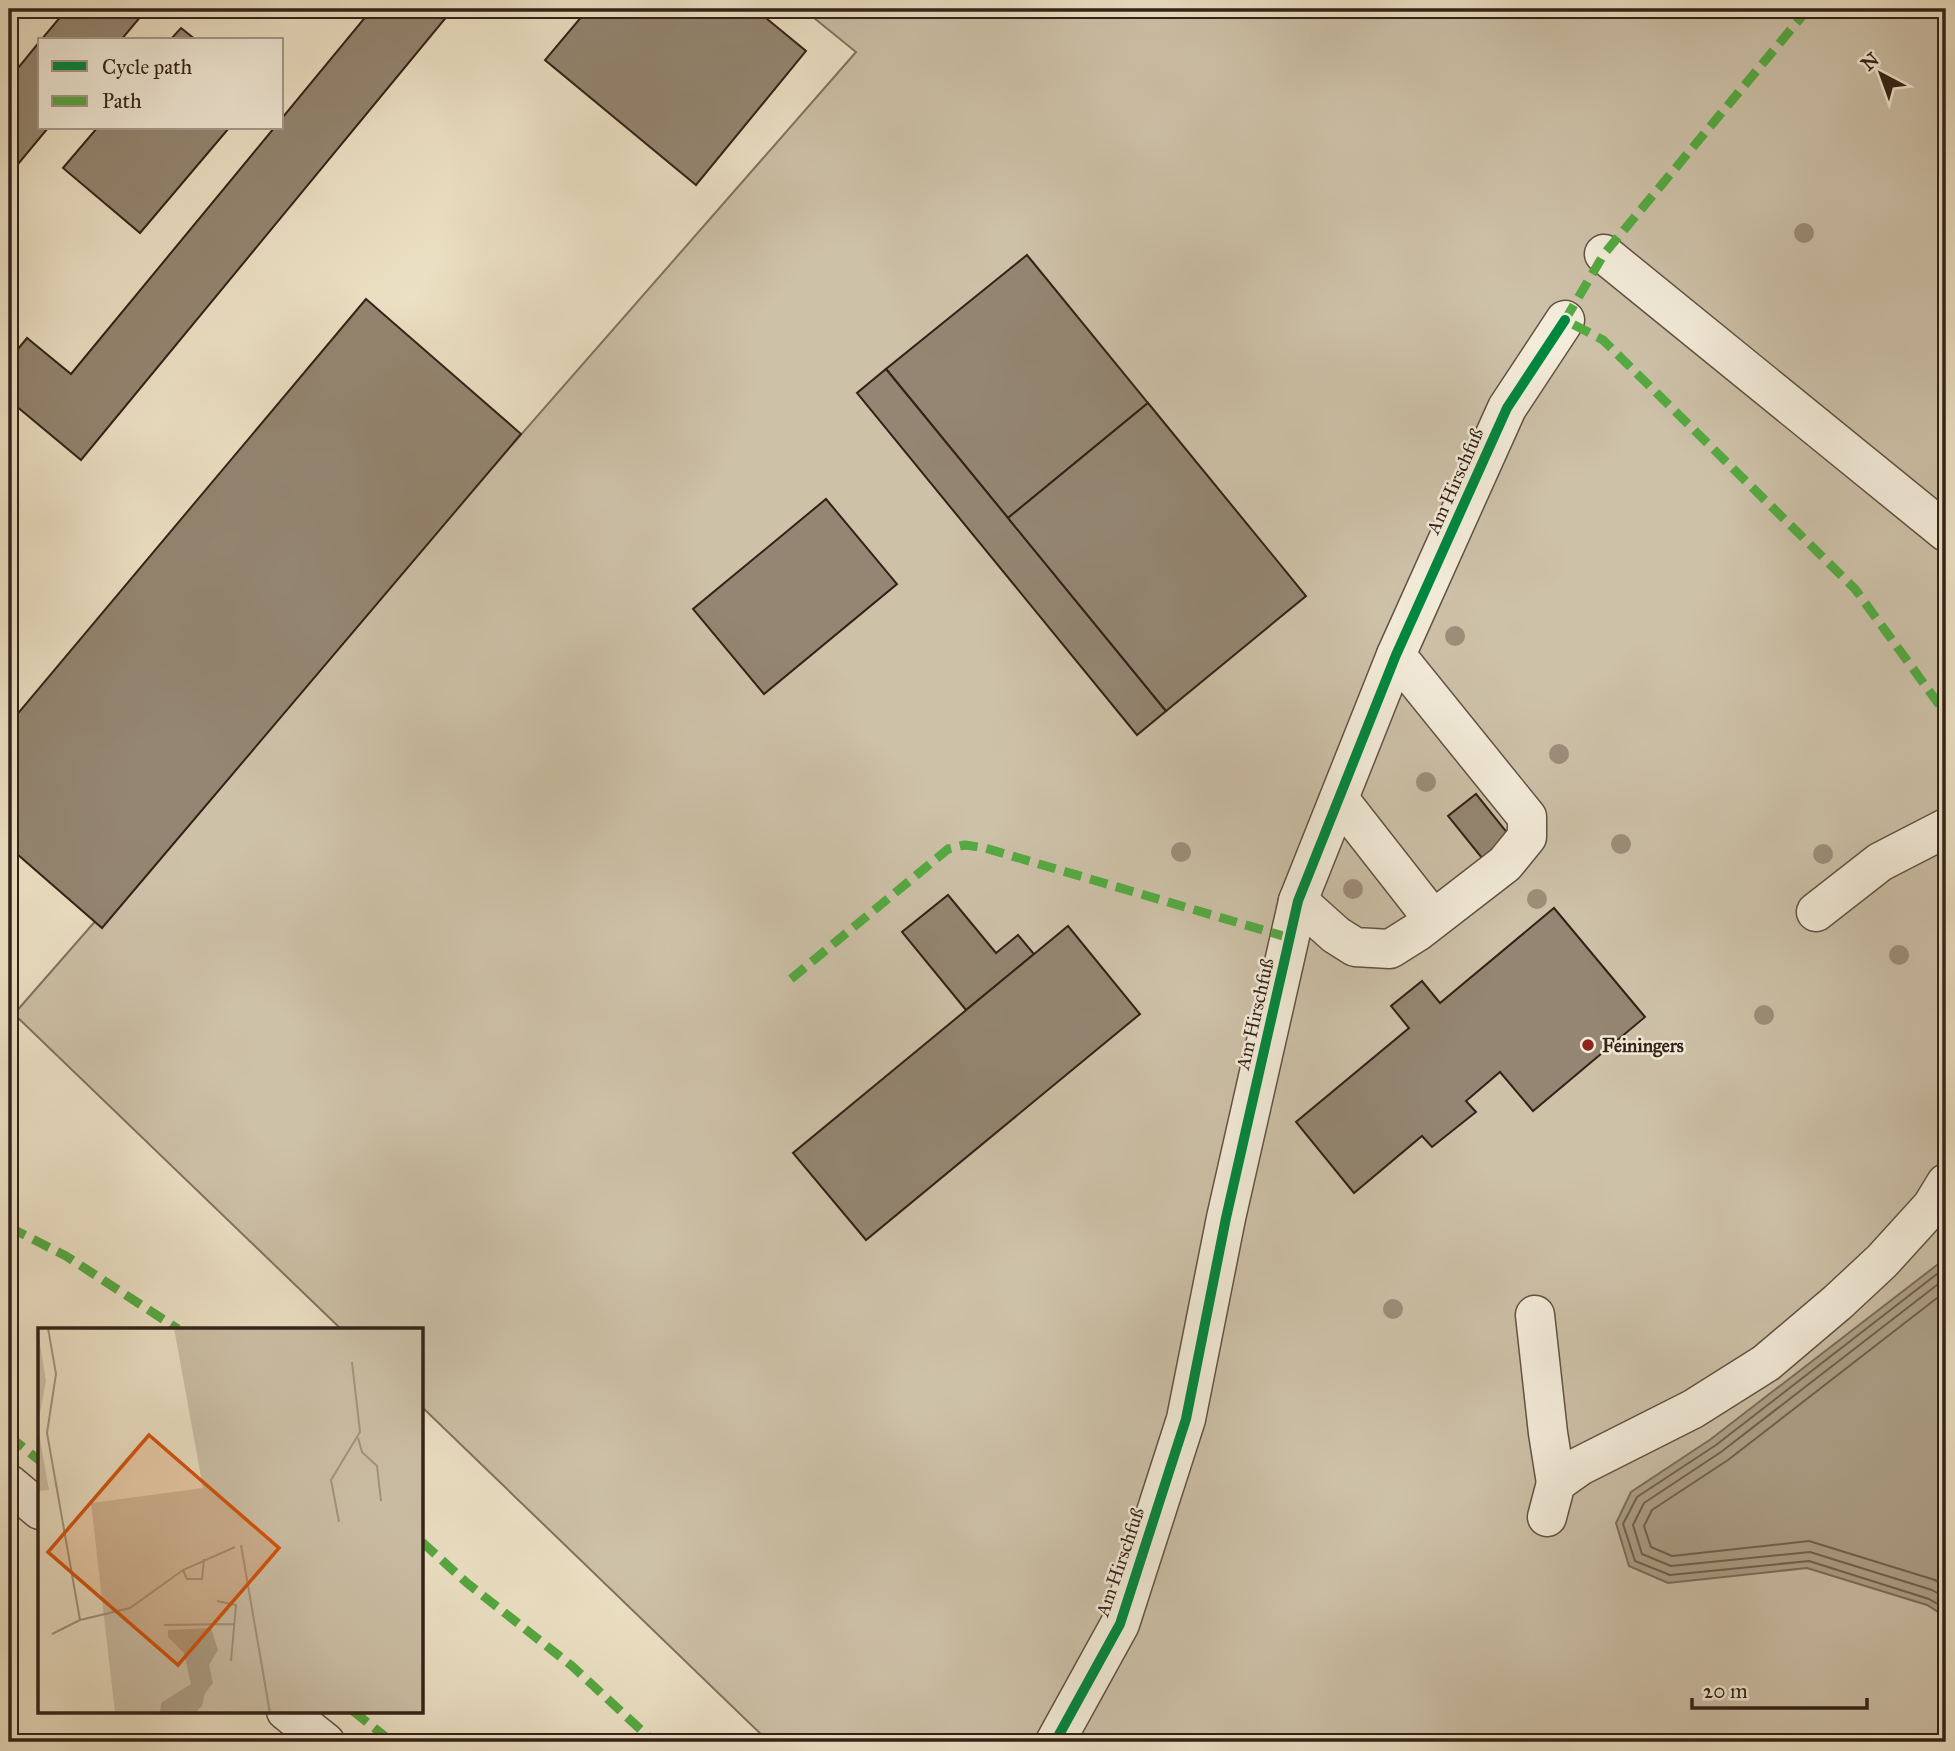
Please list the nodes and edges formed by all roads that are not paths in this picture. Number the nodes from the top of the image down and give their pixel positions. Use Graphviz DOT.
graph roads {
  1 [pos="1604,254"];
  2 [pos="1565,320"];
  3 [pos="1946,532"];
  4 [pos="1396,655"];
  5 [pos="1339,799"];
  6 [pos="1946,828"];
  7 [pos="1298,901"];
  8 [pos="1816,912"];
  9 [pos="1433,919"];
  10 [pos="1946,1183"];
  11 [pos="1535,1315"];
  12 [pos="9,1484"];
  13 [pos="38,1508"];
  14 [pos="287,1712"];
  15 [pos="325,1742"];
  16 [pos="1055,1742"];
  1 -- 3 [label="street"];
  2 -- 4 [label="street, Am Hirschfuß"];
  4 -- 5 [label="street, Am Hirschfuß"];
  4 -- 9 [label="street"];
  5 -- 7 [label="street, Am Hirschfuß"];
  5 -- 9 [label="street"];
  6 -- 8 [label="street"];
  7 -- 9 [label="street"];
  7 -- 16 [label="street, Am Hirschfuß"];
  10 -- 11 [label="street"];
  12 -- 13 [label="street"];
  14 -- 15 [label="street"];
}
